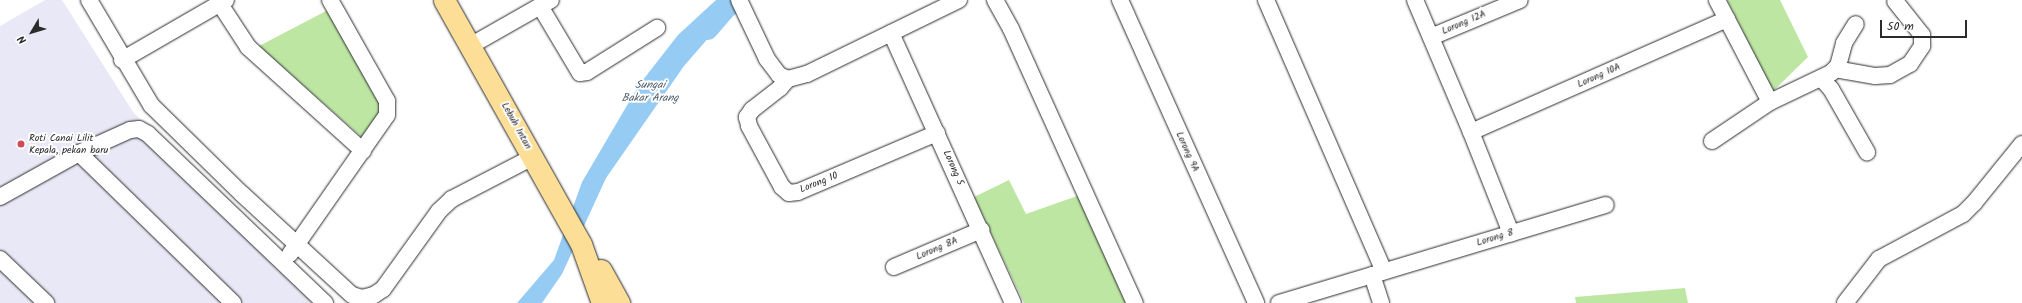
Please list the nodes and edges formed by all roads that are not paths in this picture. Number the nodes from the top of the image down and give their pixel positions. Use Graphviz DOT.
graph roads {
  1 [pos="89,0"];
  2 [pos="330,0"];
  3 [pos="444,0"];
  4 [pos="959,0"];
  5 [pos="995,0"];
  6 [pos="1120,0"];
  7 [pos="1266,0"];
  8 [pos="1415,0"];
  9 [pos="1520,0"];
  10 [pos="1717,0"];
  11 [pos="1895,1"];
  12 [pos="223,2"];
  13 [pos="548,2"];
  14 [pos="741,4"];
  15 [pos="1727,19"];
  16 [pos="1856,24"];
  17 [pos="657,28"];
  18 [pos="891,33"];
  19 [pos="1431,37"];
  20 [pos="470,46"];
  21 [pos="122,60"];
  22 [pos="1835,69"];
  23 [pos="788,78"];
  24 [pos="1822,78"];
  25 [pos="1770,102"];
  26 [pos="1471,132"];
  27 [pos="937,133"];
  28 [pos="1712,141"];
  29 [pos="2022,144"];
  30 [pos="363,151"];
  31 [pos="1867,152"];
  32 [pos="79,153"];
  33 [pos="533,157"];
  34 [pos="0,197"];
  35 [pos="1606,205"];
  36 [pos="981,230"];
  37 [pos="1511,234"];
  38 [pos="297,246"];
  39 [pos="584,249"];
  40 [pos="0,260"];
  41 [pos="283,263"];
  42 [pos="894,267"];
  43 [pos="1378,273"];
  44 [pos="1304,299"];
  45 [pos="46,303"];
  46 [pos="233,303"];
  47 [pos="325,303"];
  48 [pos="602,303"];
  49 [pos="619,303"];
  50 [pos="1013,303"];
  51 [pos="1135,303"];
  52 [pos="1256,303"];
  53 [pos="1279,303"];
  54 [pos="1382,303"];
  55 [pos="1845,303"];
  1 -- 21 [label="street"];
  2 -- 30 [label="street"];
  3 -- 20 [label="main road, Lebuh Intan"];
  4 -- 18 [label="street"];
  5 -- 51 [label="street"];
  6 -- 52 [label="street, Lorong 9A"];
  7 -- 43 [label="street"];
  8 -- 19 [label="street"];
  9 -- 19 [label="street, Lorong 12A"];
  10 -- 15 [label="street"];
  11 -- 22 [label="street"];
  12 -- 21 [label="street"];
  12 -- 30 [label="street"];
  13 -- 17 [label="street"];
  13 -- 20 [label="street"];
  14 -- 23 [label="street"];
  15 -- 25 [label="street"];
  15 -- 26 [label="street, Lorong 10A"];
  16 -- 22 [label="street"];
  18 -- 23 [label="street"];
  18 -- 27 [label="street, Lorong 5"];
  19 -- 26 [label="street"];
  20 -- 33 [label="main road, Lebuh Intan"];
  21 -- 38 [label="street"];
  22 -- 24 [label="street"];
  23 -- 27 [label="street, Lorong 10"];
  24 -- 25 [label="street"];
  24 -- 31 [label="street"];
  25 -- 28 [label="street"];
  26 -- 37 [label="street"];
  27 -- 36 [label="street, Lorong 5"];
  29 -- 55 [label="street"];
  30 -- 38 [label="street"];
  32 -- 34 [label="street"];
  32 -- 41 [label="street"];
  32 -- 46 [label="street"];
  33 -- 38 [label="street"];
  33 -- 39 [label="main road, Lebuh Intan"];
  35 -- 37 [label="street, Lorong 8"];
  36 -- 42 [label="street, Lorong 8A"];
  36 -- 50 [label="street, Lorong 5"];
  37 -- 43 [label="street, Lorong 8"];
  38 -- 41 [label="street"];
  39 -- 48 [label="main road, Lebuh Intan"];
  39 -- 49 [label="main road, Lebuh Intan"];
  40 -- 45 [label="street"];
  41 -- 47 [label="street"];
  43 -- 44 [label="street, Lorong 8"];
  43 -- 54 [label="street"];
  44 -- 53 [label="street, Lorong 8"];
}
